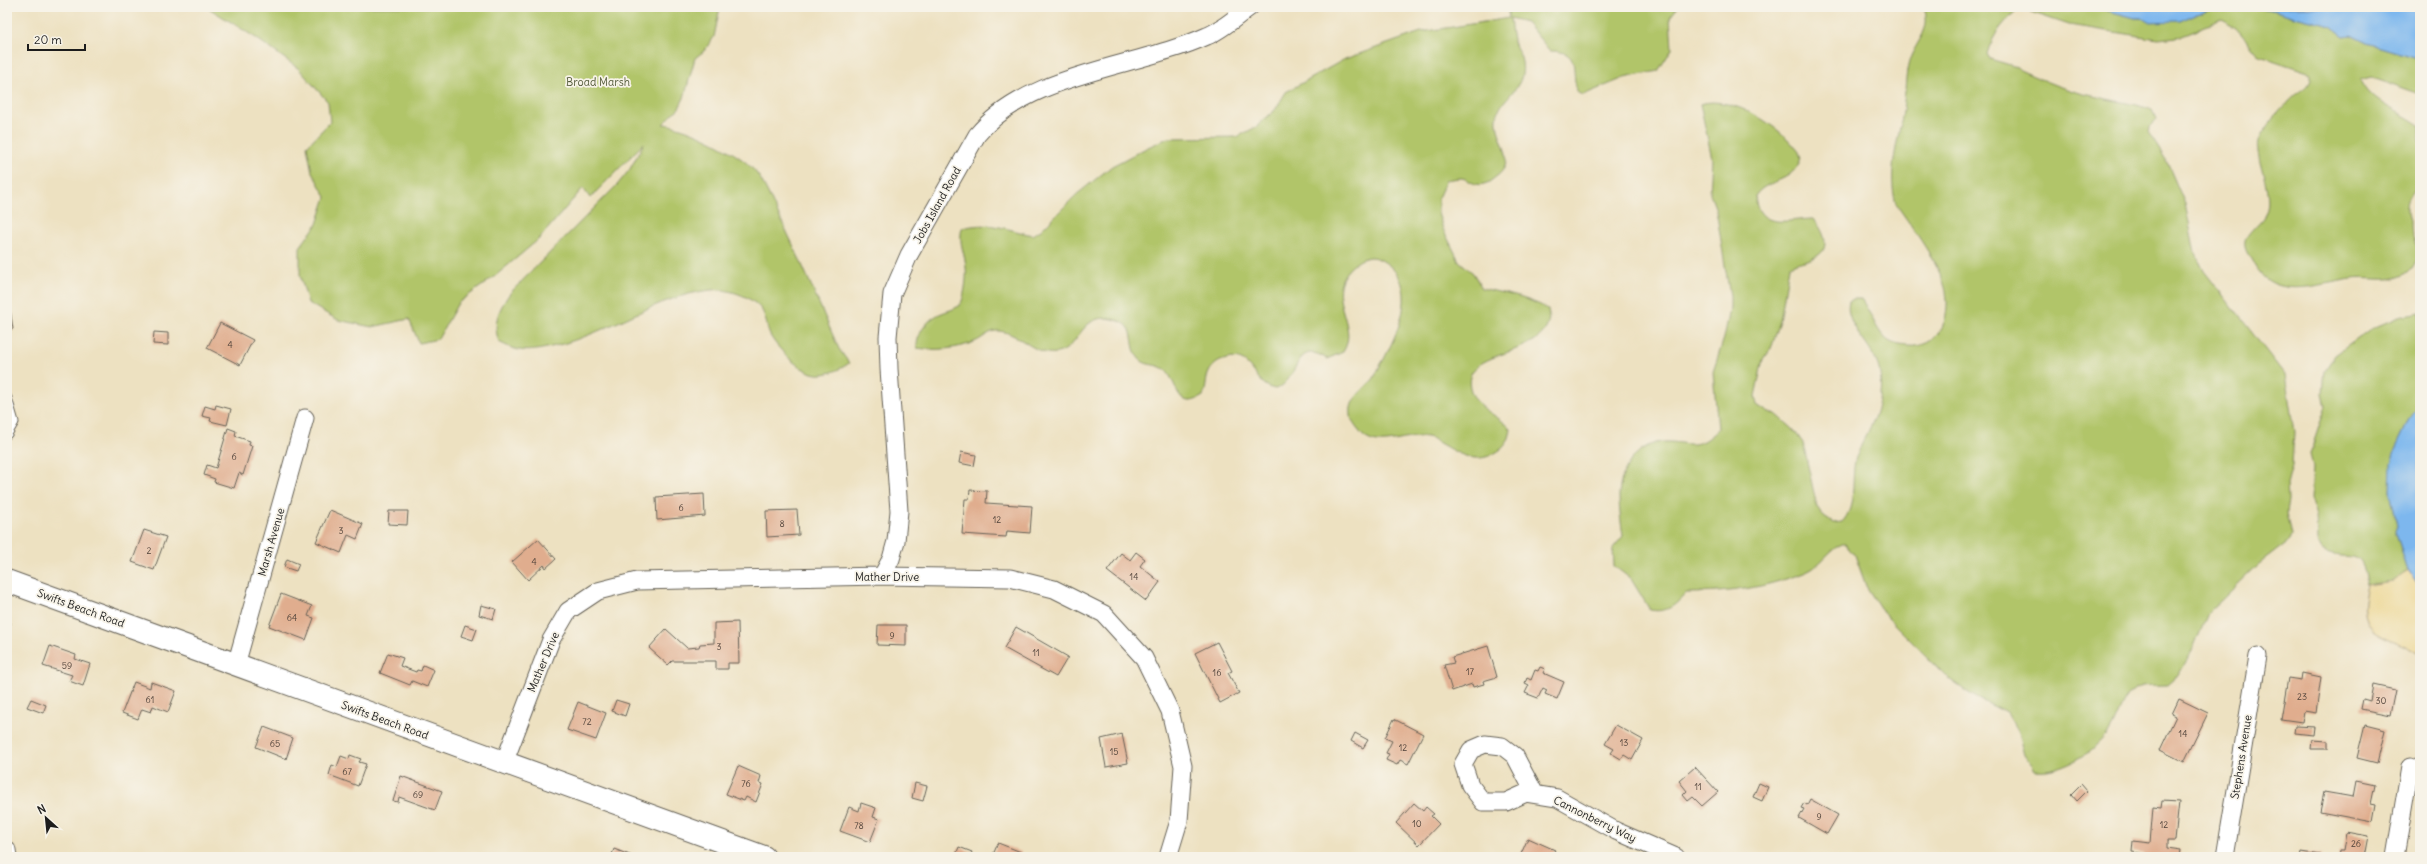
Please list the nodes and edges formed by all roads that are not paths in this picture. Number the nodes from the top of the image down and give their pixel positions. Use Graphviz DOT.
graph roads {
  1 [pos="1250,7"];
  2 [pos="7,398"];
  3 [pos="305,418"];
  4 [pos="7,434"];
  5 [pos="882,576"];
  6 [pos="7,581"];
  7 [pos="2258,656"];
  8 [pos="236,665"];
  9 [pos="504,763"];
  10 [pos="2410,767"];
  11 [pos="1535,794"];
  12 [pos="7,850"];
  13 [pos="8,857"];
  14 [pos="764,857"];
  15 [pos="1168,857"];
  16 [pos="1676,857"];
  17 [pos="2225,857"];
  18 [pos="2394,857"];
  1 -- 5 [label="street, Jobs Island Road"];
  2 -- 4 [label="lane"];
  3 -- 8 [label="street, Marsh Avenue"];
  5 -- 9 [label="street, Mather Drive"];
  5 -- 15 [label="street, Mather Drive"];
  6 -- 8 [label="street, Swifts Beach Road"];
  7 -- 17 [label="street, Stephens Avenue"];
  8 -- 9 [label="street, Swifts Beach Road"];
  9 -- 14 [label="street, Swifts Beach Road"];
  10 -- 18 [label="street"];
  11 -- 16 [label="street, Cannonberry Way"];
  12 -- 13 [label="street"];
}
